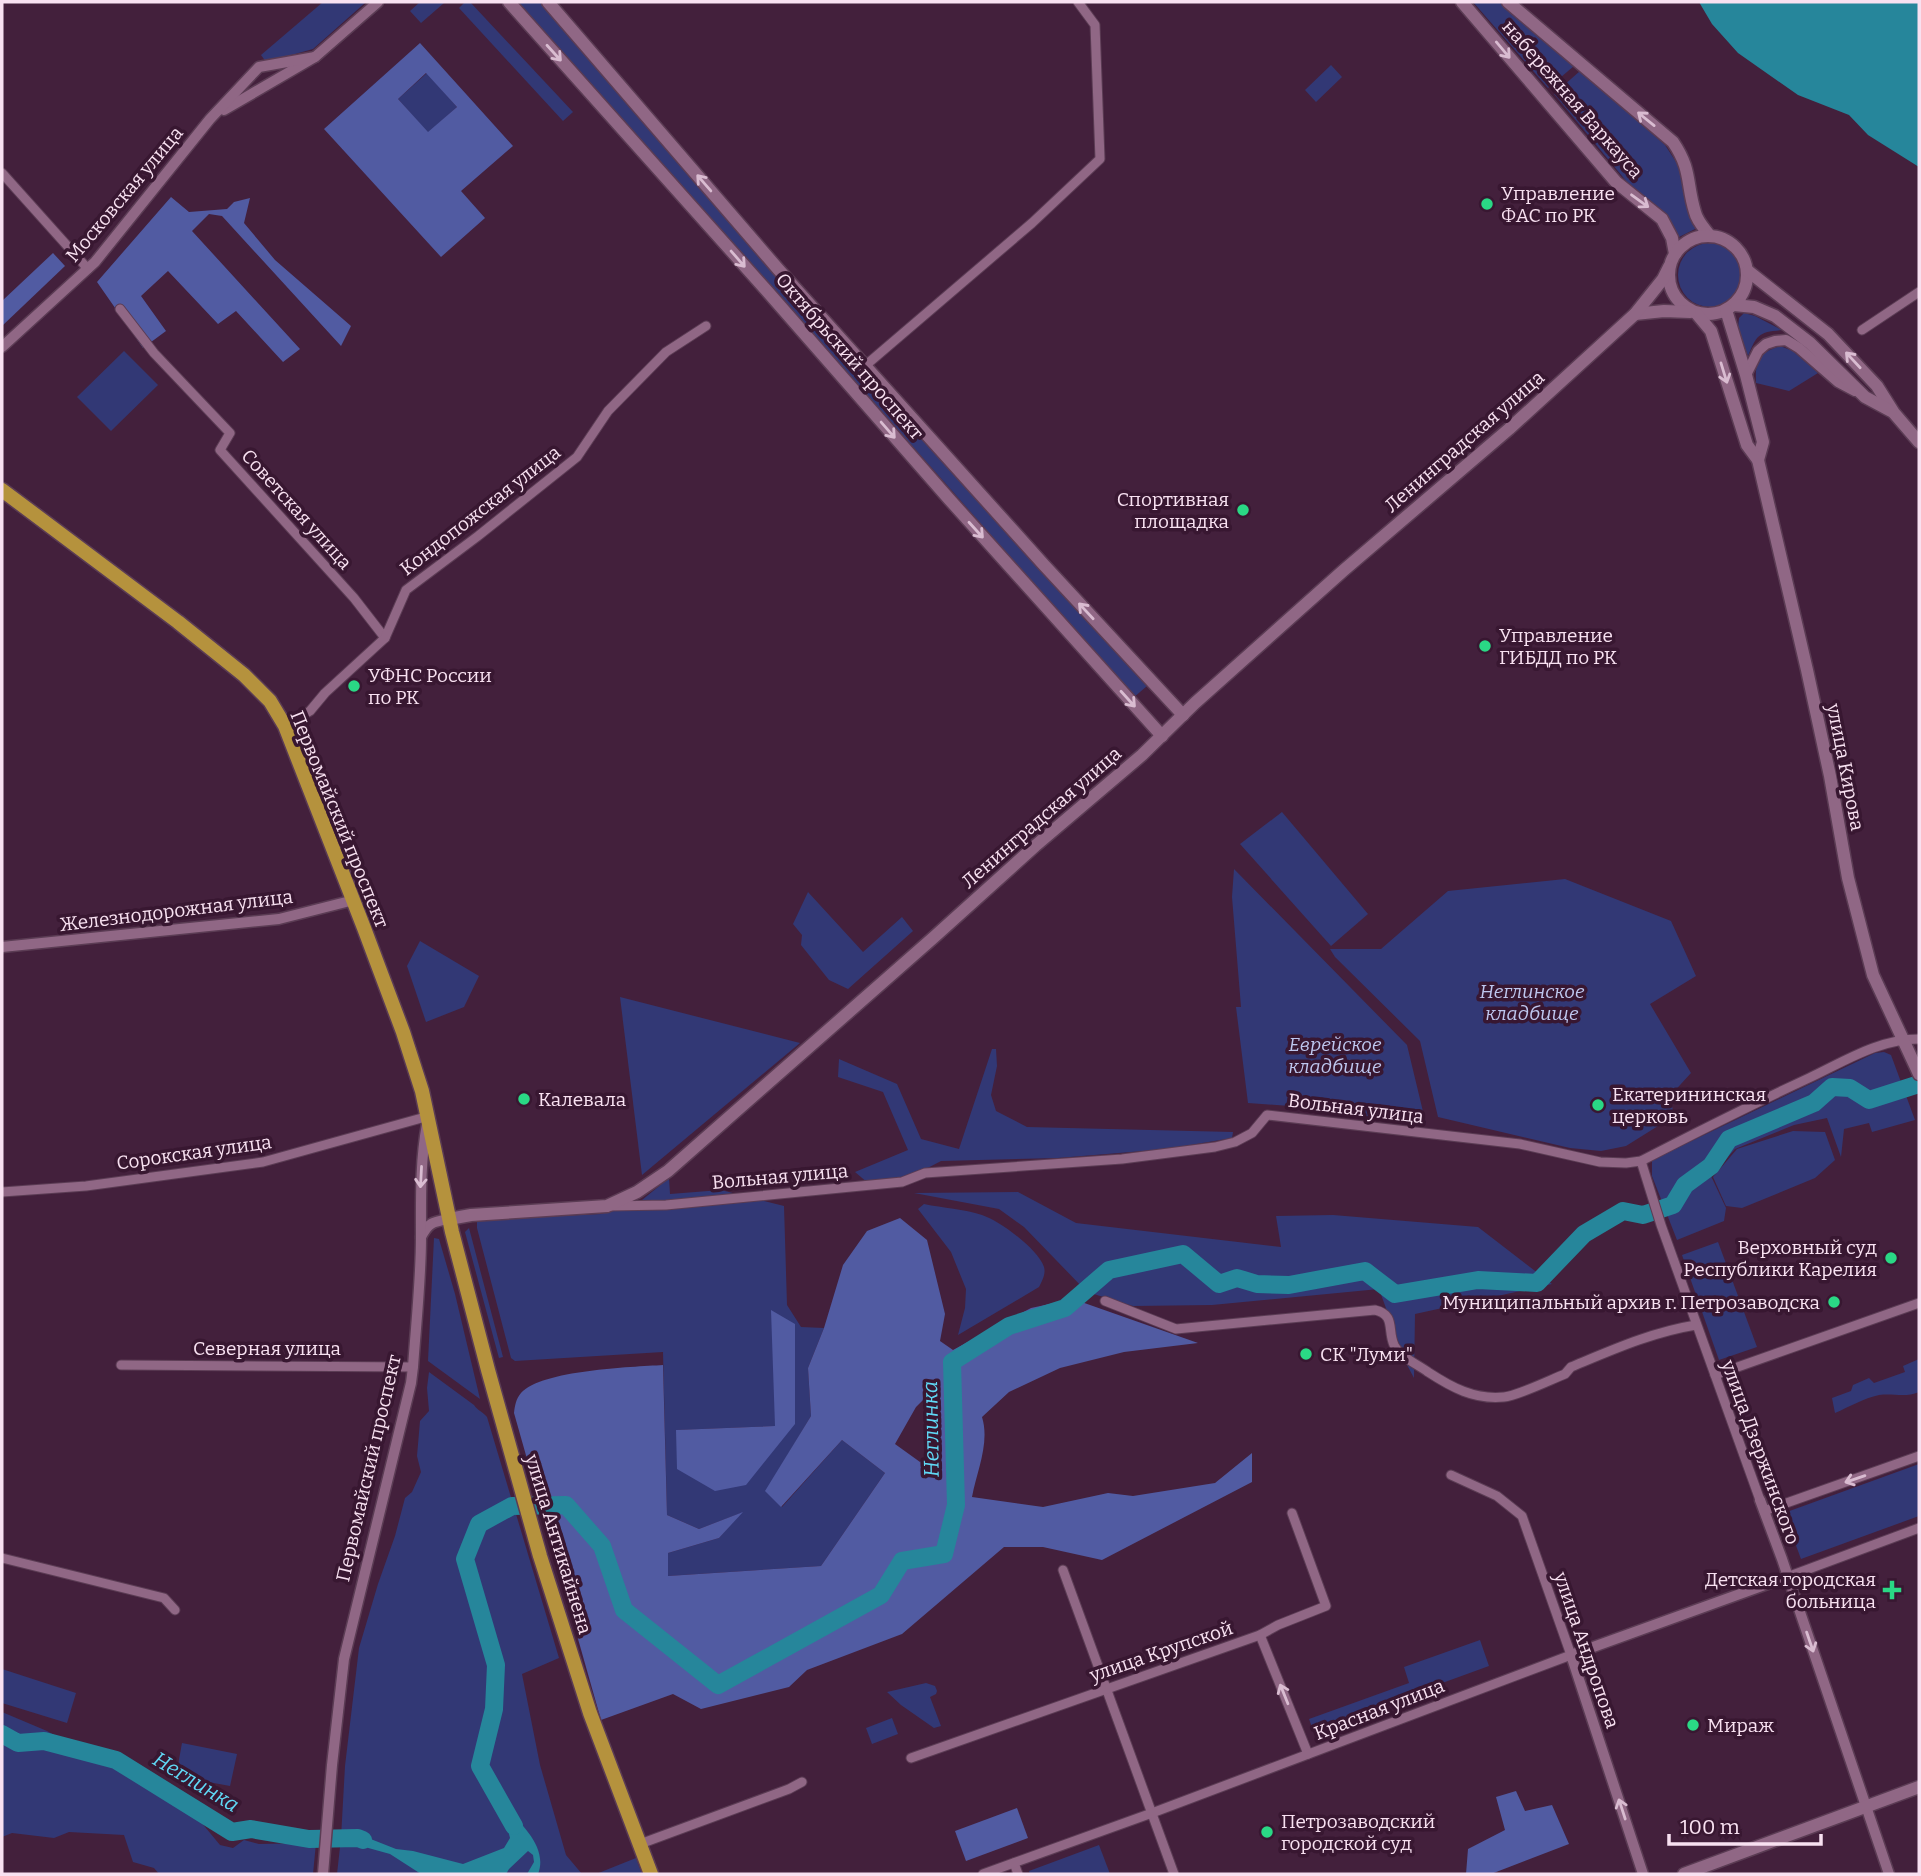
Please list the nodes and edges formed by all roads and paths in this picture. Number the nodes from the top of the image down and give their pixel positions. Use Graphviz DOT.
graph roads {
  1 [pos="378,2"];
  2 [pos="509,2"];
  3 [pos="548,2"];
  4 [pos="1078,2"];
  5 [pos="1462,2"];
  6 [pos="1508,2"];
  7 [pos="315,57"];
  8 [pos="210,119"];
  9 [pos="2,173"];
  10 [pos="729,211"];
  11 [pos="710,227"];
  12 [pos="1710,236"];
  13 [pos="1675,254"];
  14 [pos="1670,267"];
  15 [pos="88,269"];
  16 [pos="1748,271"];
  17 [pos="1919,292"];
  18 [pos="1730,308"];
  19 [pos="120,309"];
  20 [pos="1696,313"];
  21 [pos="1635,314"];
  22 [pos="706,326"];
  23 [pos="1862,330"];
  24 [pos="2,347"];
  25 [pos="866,365"];
  26 [pos="1746,375"];
  27 [pos="1865,397"];
  28 [pos="1895,413"];
  29 [pos="1919,442"];
  30 [pos="1758,460"];
  31 [pos="2,490"];
  32 [pos="385,638"];
  33 [pos="1183,715"];
  34 [pos="285,726"];
  35 [pos="1162,736"];
  36 [pos="354,900"];
  37 [pos="2,947"];
  38 [pos="1901,1039"];
  39 [pos="1919,1039"];
  40 [pos="1917,1069"];
  41 [pos="429,1116"];
  42 [pos="1641,1161"];
  43 [pos="2,1192"];
  44 [pos="607,1206"];
  45 [pos="450,1219"];
  46 [pos="421,1237"];
  47 [pos="1105,1301"];
  48 [pos="1919,1303"];
  49 [pos="1696,1325"];
  50 [pos="121,1365"];
  51 [pos="413,1367"];
  52 [pos="1714,1375"];
  53 [pos="1919,1456"];
  54 [pos="1451,1475"];
  55 [pos="1762,1506"];
  56 [pos="1292,1513"];
  57 [pos="1919,1528"];
  58 [pos="2,1558"];
  59 [pos="1063,1570"];
  60 [pos="1787,1577"];
  61 [pos="176,1610"];
  62 [pos="1260,1634"];
  63 [pos="1571,1655"];
  64 [pos="1106,1688"];
  65 [pos="1308,1754"];
  66 [pos="911,1758"];
  67 [pos="802,1782"];
  68 [pos="1919,1787"];
  69 [pos="1865,1807"];
  70 [pos="1152,1813"];
  71 [pos="640,1844"];
  72 [pos="1014,1863"];
  73 [pos="323,1874"];
  74 [pos="651,1874"];
  75 [pos="983,1874"];
  76 [pos="1018,1874"];
  77 [pos="1174,1874"];
  78 [pos="1643,1874"];
  79 [pos="1684,1874"];
  80 [pos="1889,1874"];
  1 -- 7 [label="street, Московская улица"];
  2 -- 11 [label="main road, Октябрьский проспект, one-way"];
  10 -- 3 [label="main road, Октябрьский проспект, one-way"];
  4 -- 25 [label="street"];
  5 -- 13 [label="main road, набережная Варкауса, one-way"];
  12 -- 6 [label="main road, набережная Варкауса, one-way"];
  7 -- 8 [label="street, Московская улица"];
  7 -- 8 [label="street, Московская улица"];
  8 -- 15 [label="street, Московская улица"];
  9 -- 15 [label="street"];
  10 -- 11 [label="main road"];
  10 -- 25 [label="main road, Октябрьский проспект"];
  11 -- 35 [label="main road, Октябрьский проспект, one-way"];
  12 -- 13 [label="main road"];
  12 -- 16 [label="main road"];
  13 -- 14 [label="main road"];
  14 -- 20 [label="main road"];
  14 -- 21 [label="main road, Ленинградская улица"];
  15 -- 24 [label="street, Московская улица"];
  16 -- 18 [label="main road"];
  28 -- 16 [label="main road, one-way"];
  17 -- 23 [label="street"];
  18 -- 20 [label="main road"];
  18 -- 26 [label="main road, улица Кирова"];
  18 -- 27 [label="main road"];
  19 -- 32 [label="street, Советская улица"];
  20 -- 21 [label="main road"];
  20 -- 30 [label="main road, улица Кирова, one-way"];
  21 -- 33 [label="main road, Ленинградская улица"];
  22 -- 32 [label="street, Кондопожская улица"];
  33 -- 25 [label="main road, Октябрьский проспект, one-way"];
  26 -- 27 [label="street"];
  26 -- 30 [label="main road, улица Кирова"];
  27 -- 28 [label="main road"];
  28 -- 29 [label="main road"];
  30 -- 38 [label="main road, улица Кирова"];
  31 -- 34 [label="main road, Первомайский проспект"];
  32 -- 34 [label="street, Кондопожская улица"];
  33 -- 35 [label="main road, Ленинградская улица"];
  34 -- 36 [label="main road, Первомайский проспект"];
  35 -- 44 [label="main road, Ленинградская улица"];
  36 -- 37 [label="street, Железнодорожная улица"];
  36 -- 41 [label="main road, Первомайский проспект"];
  38 -- 39 [label="street, Вольная улица"];
  38 -- 40 [label="main road, улица Кирова"];
  38 -- 42 [label="street, Вольная улица"];
  41 -- 43 [label="street, Сорокская улица"];
  41 -- 45 [label="main road, Первомайский проспект"];
  41 -- 46 [label="street, Первомайский проспект, one-way"];
  42 -- 44 [label="street, Вольная улица"];
  42 -- 49 [label="street, улица Дзержинского"];
  44 -- 45 [label="main road, Ленинградская улица"];
  45 -- 46 [label="street, Ленинградская улица"];
  45 -- 71 [label="main road, улица Антикайнена"];
  46 -- 51 [label="street, Первомайский проспект"];
  47 -- 49 [label="street"];
  48 -- 52 [label="street"];
  49 -- 52 [label="street, улица Дзержинского"];
  50 -- 51 [label="street, Северная улица"];
  51 -- 73 [label="street, Первомайский проспект"];
  52 -- 55 [label="street, улица Дзержинского"];
  53 -- 55 [label="street, one-way"];
  54 -- 63 [label="street, улица Андропова"];
  55 -- 60 [label="street, улица Дзержинского"];
  56 -- 62 [label="street, улица Крупской"];
  57 -- 60 [label="street"];
  58 -- 61 [label="street"];
  59 -- 64 [label="street"];
  60 -- 63 [label="street, Красная улица"];
  60 -- 69 [label="street, улица Дзержинского, one-way"];
  62 -- 64 [label="street, улица Крупской"];
  65 -- 62 [label="street, one-way"];
  63 -- 65 [label="street, Красная улица"];
  78 -- 63 [label="street, улица Андропова, one-way"];
  64 -- 66 [label="street, улица Крупской"];
  64 -- 70 [label="street"];
  65 -- 70 [label="street, Красная улица"];
  67 -- 71 [label="street"];
  68 -- 69 [label="main road"];
  69 -- 79 [label="main road"];
  69 -- 80 [label="street, улица Дзержинского"];
  70 -- 72 [label="street, Красная улица"];
  70 -- 77 [label="street"];
  71 -- 74 [label="main road, улица Антикайнена"];
  72 -- 75 [label="street, Красная улица"];
  72 -- 76 [label="street"];
}
